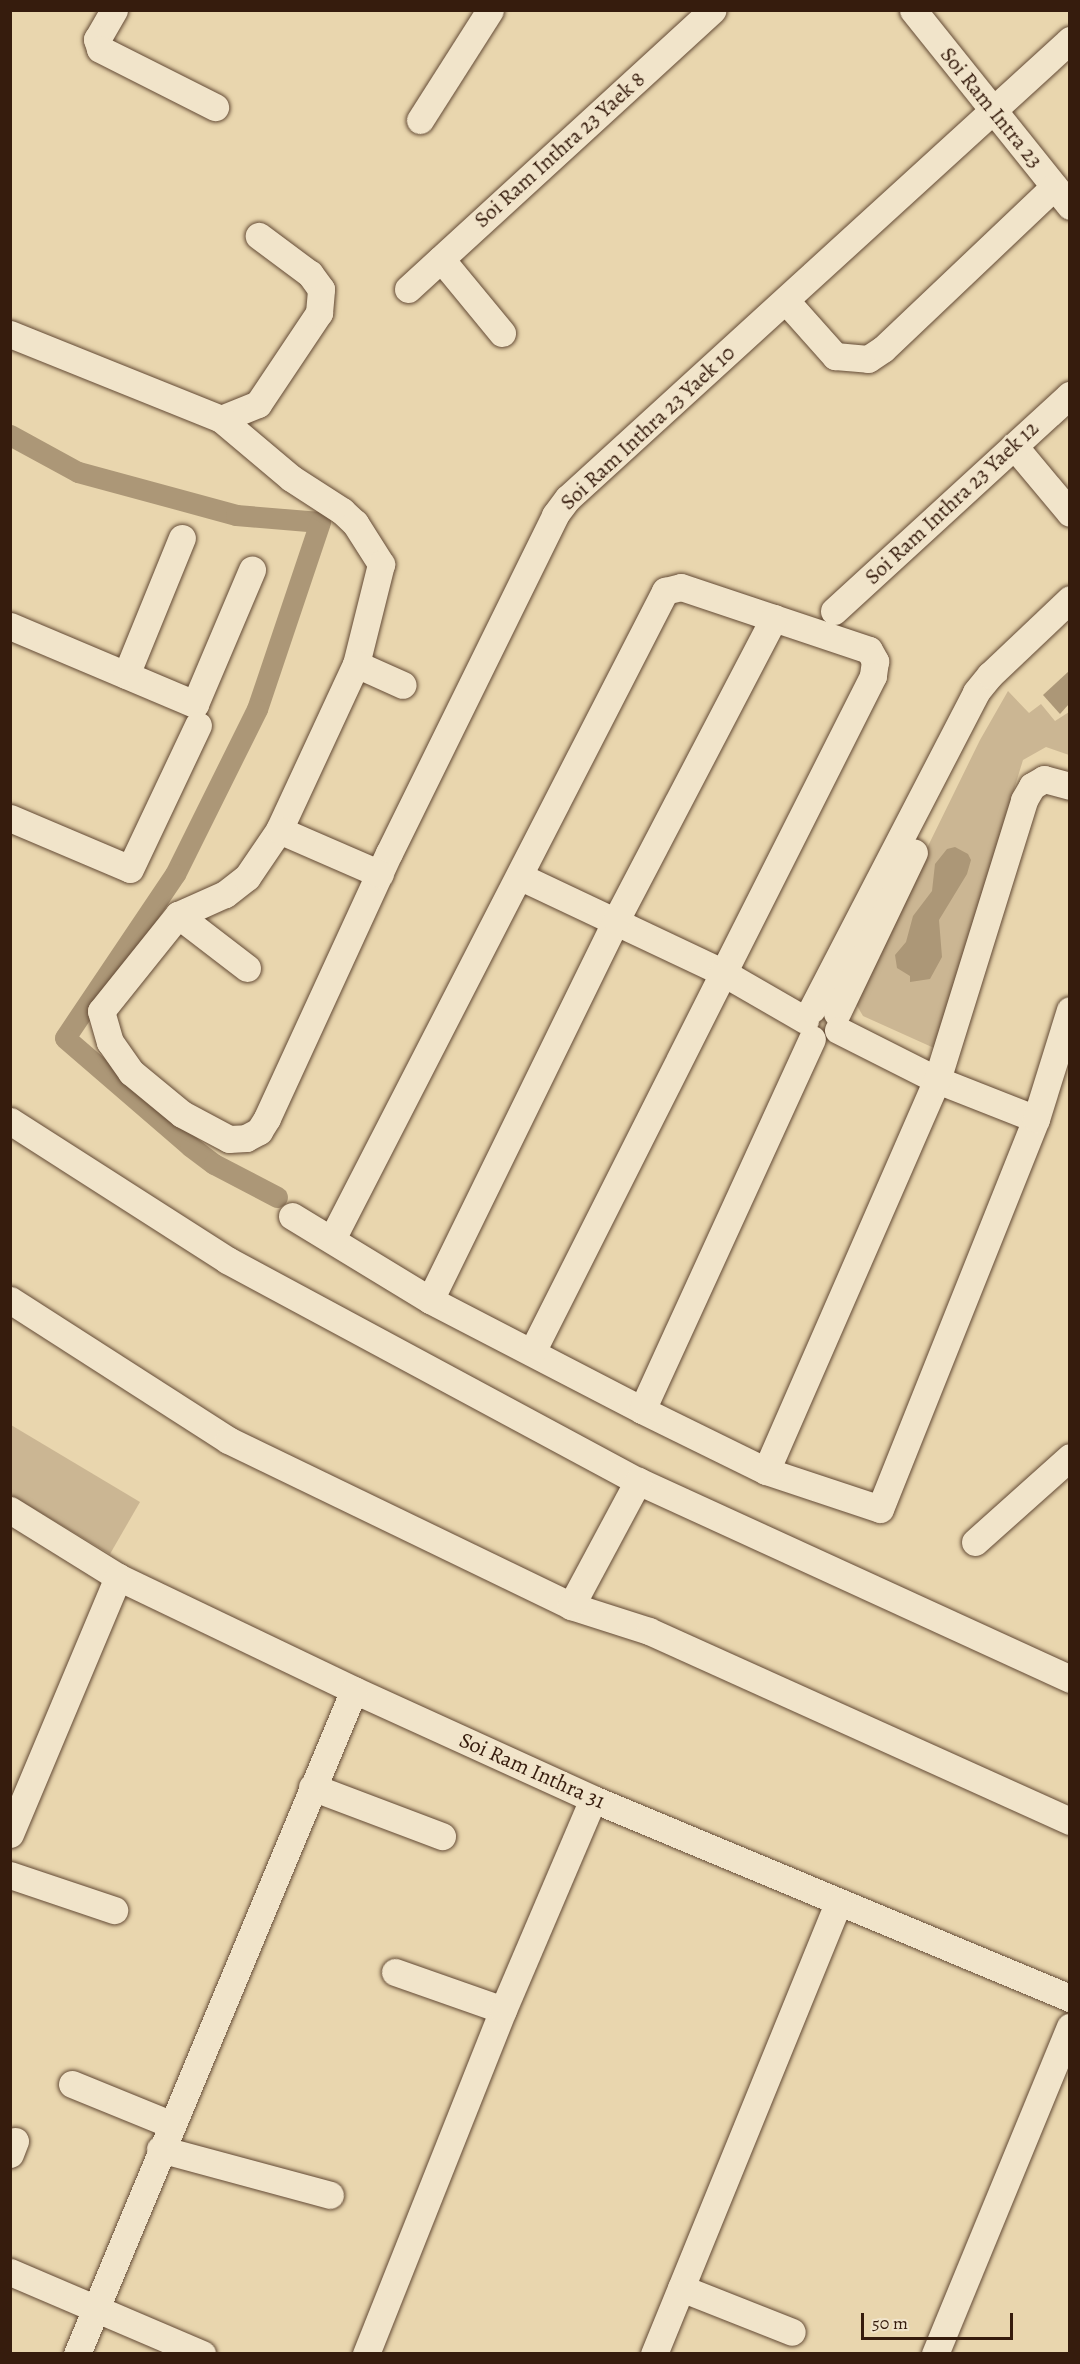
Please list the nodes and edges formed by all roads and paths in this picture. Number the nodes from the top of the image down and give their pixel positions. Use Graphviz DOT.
graph roads {
  1 [pos="114,10"];
  2 [pos="490,10"];
  3 [pos="712,10"];
  4 [pos="913,10"];
  5 [pos="1070,40"];
  6 [pos="215,107"];
  7 [pos="990,109"];
  8 [pos="420,120"];
  9 [pos="1062,196"];
  10 [pos="259,236"];
  11 [pos="441,259"];
  12 [pos="408,289"];
  13 [pos="786,301"];
  14 [pos="502,333"];
  15 [pos="10,334"];
  16 [pos="1070,395"];
  17 [pos="221,419"];
  18 [pos="1014,446"];
  19 [pos="1070,513"];
  20 [pos="182,538"];
  21 [pos="252,570"];
  22 [pos="1070,599"];
  23 [pos="834,611"];
  24 [pos="774,618"];
  25 [pos="1070,620"];
  26 [pos="10,626"];
  27 [pos="356,664"];
  28 [pos="126,675"];
  29 [pos="403,685"];
  30 [pos="198,725"];
  31 [pos="1070,786"];
  32 [pos="10,818"];
  33 [pos="279,830"];
  34 [pos="384,864"];
  35 [pos="520,877"];
  36 [pos="178,915"];
  37 [pos="616,920"];
  38 [pos="248,968"];
  39 [pos="722,972"];
  40 [pos="1070,1010"];
  41 [pos="821,1022"];
  42 [pos="937,1080"];
  43 [pos="1036,1119"];
  44 [pos="10,1121"];
  45 [pos="292,1216"];
  46 [pos="332,1239"];
  47 [pos="10,1300"];
  48 [pos="430,1300"];
  49 [pos="532,1352"];
  50 [pos="642,1410"];
  51 [pos="1070,1457"];
  52 [pos="766,1471"];
  53 [pos="638,1481"];
  54 [pos="10,1510"];
  55 [pos="975,1542"];
  56 [pos="117,1577"];
  57 [pos="571,1606"];
  58 [pos="1070,1679"];
  59 [pos="354,1690"];
  60 [pos="312,1787"];
  61 [pos="593,1799"];
  62 [pos="1070,1821"];
  63 [pos="10,1834"];
  64 [pos="442,1836"];
  65 [pos="10,1875"];
  66 [pos="838,1903"];
  67 [pos="114,1910"];
  68 [pos="395,1972"];
  69 [pos="1070,1998"];
  70 [pos="503,2010"];
  71 [pos="1070,2027"];
  72 [pos="72,2084"];
  73 [pos="170,2124"];
  74 [pos="160,2149"];
  75 [pos="330,2195"];
  76 [pos="10,2272"];
  77 [pos="681,2289"];
  78 [pos="95,2308"];
  79 [pos="792,2332"];
  80 [pos="77,2354"];
  81 [pos="202,2354"];
  82 [pos="366,2354"];
  83 [pos="654,2354"];
  84 [pos="934,2354"];
  1 -- 6 [label="street"];
  2 -- 8 [label="street"];
  3 -- 11 [label="street, Soi Ram Inthra 23 Yaek 8"];
  4 -- 7 [label="street, Soi Ram Intra 23"];
  5 -- 7 [label="street, Soi Ram Inthra 23 Yaek 10"];
  7 -- 9 [label="street, Soi Ram Intra 23"];
  7 -- 13 [label="street, Soi Ram Inthra 23 Yaek 10"];
  9 -- 13 [label="street"];
  10 -- 17 [label="street"];
  11 -- 12 [label="street, Soi Ram Inthra 23 Yaek 8"];
  11 -- 14 [label="street"];
  13 -- 34 [label="street, Soi Ram Inthra 23 Yaek 10"];
  15 -- 17 [label="street"];
  16 -- 18 [label="street, Soi Ram Inthra 23 Yaek 12"];
  17 -- 27 [label="street"];
  18 -- 19 [label="street"];
  18 -- 23 [label="street, Soi Ram Inthra 23 Yaek 12"];
  20 -- 28 [label="street"];
  21 -- 28 [label="street"];
  22 -- 41 [label="street"];
  24 -- 35 [label="street"];
  24 -- 37 [label="street"];
  24 -- 39 [label="street"];
  25 -- 41 [label="street"];
  26 -- 28 [label="street"];
  27 -- 29 [label="street"];
  27 -- 33 [label="street"];
  30 -- 32 [label="street"];
  31 -- 42 [label="street"];
  33 -- 34 [label="street"];
  33 -- 36 [label="street"];
  34 -- 36 [label="street, Soi Ram Inthra 23 Yaek 10"];
  35 -- 37 [label="street"];
  35 -- 46 [label="street"];
  36 -- 38 [label="street"];
  37 -- 39 [label="street"];
  37 -- 48 [label="street"];
  39 -- 41 [label="street"];
  39 -- 49 [label="street"];
  40 -- 43 [label="street"];
  41 -- 42 [label="street"];
  41 -- 50 [label="street"];
  42 -- 43 [label="street"];
  42 -- 52 [label="street"];
  43 -- 52 [label="street"];
  44 -- 53 [label="street"];
  45 -- 46 [label="street"];
  46 -- 48 [label="street"];
  47 -- 57 [label="street"];
  48 -- 49 [label="street"];
  49 -- 50 [label="street"];
  50 -- 52 [label="street"];
  51 -- 55 [label="street"];
  53 -- 57 [label="street"];
  53 -- 58 [label="street"];
  54 -- 56 [label="street, Soi Ram Inthra 31"];
  56 -- 59 [label="street, Soi Ram Inthra 31"];
  56 -- 63 [label="street"];
  57 -- 62 [label="street"];
  59 -- 60 [label="street"];
  59 -- 61 [label="street, Soi Ram Inthra 31"];
  60 -- 64 [label="street"];
  60 -- 73 [label="street"];
  61 -- 66 [label="street, Soi Ram Inthra 31"];
  61 -- 70 [label="street"];
  65 -- 67 [label="street"];
  66 -- 69 [label="street, Soi Ram Inthra 31"];
  66 -- 77 [label="street"];
  68 -- 70 [label="street"];
  70 -- 82 [label="street"];
  71 -- 84 [label="street"];
  72 -- 73 [label="street"];
  73 -- 74 [label="street"];
  74 -- 75 [label="street"];
  74 -- 78 [label="street"];
  76 -- 78 [label="street"];
  77 -- 79 [label="street"];
  77 -- 83 [label="street"];
  78 -- 80 [label="street"];
  78 -- 81 [label="street"];
}
